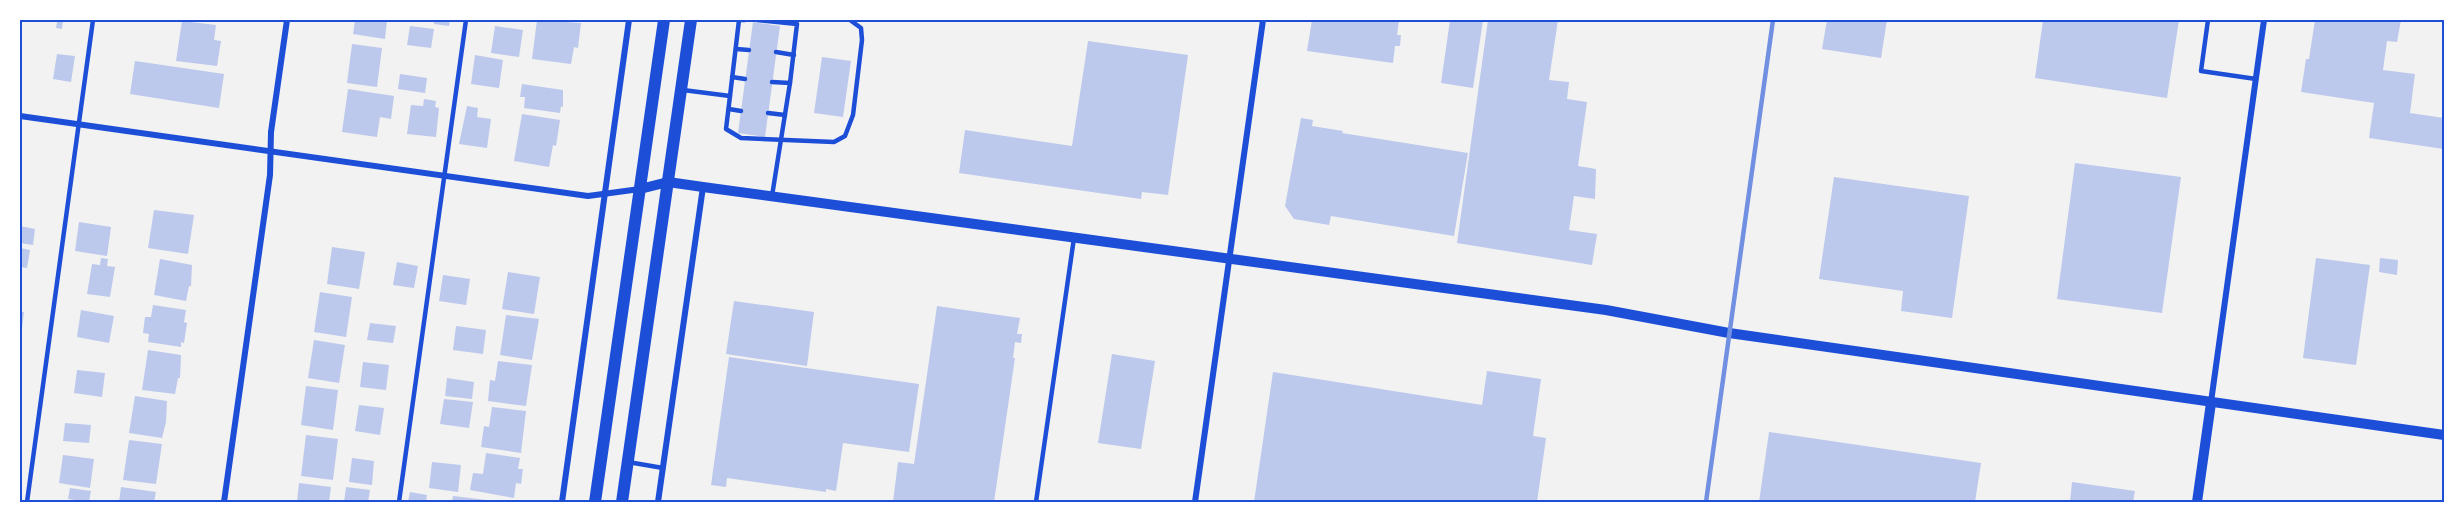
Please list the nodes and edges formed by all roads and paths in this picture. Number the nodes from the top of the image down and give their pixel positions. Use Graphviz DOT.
graph roads {
  1 [pos="93,20"];
  2 [pos="287,20"];
  3 [pos="466,20"];
  4 [pos="629,20"];
  5 [pos="664,20"];
  6 [pos="691,20"];
  7 [pos="737,20"];
  8 [pos="744,20"];
  9 [pos="757,20"];
  10 [pos="850,20"];
  11 [pos="1263,20"];
  12 [pos="2208,20"];
  13 [pos="2264,20"];
  14 [pos="799,22"];
  15 [pos="736,48"];
  16 [pos="749,50"];
  17 [pos="776,52"];
  18 [pos="794,55"];
  19 [pos="732,77"];
  20 [pos="745,79"];
  21 [pos="2256,80"];
  22 [pos="772,82"];
  23 [pos="790,83"];
  24 [pos="681,90"];
  25 [pos="730,96"];
  26 [pos="729,110"];
  27 [pos="741,111"];
  28 [pos="768,113"];
  29 [pos="785,115"];
  30 [pos="20,116"];
  31 [pos="79,124"];
  32 [pos="780,141"];
  33 [pos="270,151"];
  34 [pos="444,176"];
  35 [pos="668,182"];
  36 [pos="703,187"];
  37 [pos="640,189"];
  38 [pos="604,195"];
  39 [pos="772,196"];
  40 [pos="1074,238"];
  41 [pos="1229,259"];
  42 [pos="2211,403"];
  43 [pos="2445,435"];
  44 [pos="628,462"];
  45 [pos="663,468"];
  46 [pos="27,502"];
  47 [pos="224,502"];
  48 [pos="399,502"];
  49 [pos="562,502"];
  50 [pos="595,502"];
  51 [pos="622,502"];
  52 [pos="658,502"];
  53 [pos="1036,502"];
  54 [pos="1195,502"];
  55 [pos="2197,502"];
  1 -- 31 [label="lane"];
  2 -- 33 [label="street"];
  3 -- 34 [label="lane"];
  4 -- 38 [label="street"];
  5 -- 37 [label="main road"];
  6 -- 24 [label="main road"];
  7 -- 8 [label="lane"];
  7 -- 15 [label="lane"];
  9 -- 14 [label="lane"];
  10 -- 32 [label="lane"];
  11 -- 41 [label="street"];
  12 -- 21 [label="lane"];
  13 -- 21 [label="street"];
  14 -- 18 [label="lane"];
  15 -- 16 [label="lane"];
  15 -- 19 [label="lane"];
  17 -- 18 [label="lane"];
  18 -- 23 [label="lane"];
  19 -- 20 [label="lane"];
  19 -- 25 [label="lane"];
  21 -- 42 [label="street"];
  22 -- 23 [label="lane"];
  23 -- 29 [label="lane"];
  24 -- 25 [label="lane"];
  24 -- 35 [label="main road"];
  25 -- 26 [label="lane"];
  26 -- 27 [label="lane"];
  26 -- 32 [label="lane"];
  28 -- 29 [label="lane"];
  29 -- 32 [label="lane"];
  30 -- 31 [label="street"];
  31 -- 33 [label="street"];
  31 -- 46 [label="lane"];
  32 -- 39 [label="lane"];
  33 -- 34 [label="street"];
  33 -- 47 [label="street"];
  34 -- 38 [label="street"];
  34 -- 48 [label="lane"];
  35 -- 36 [label="street"];
  35 -- 37 [label="street"];
  35 -- 44 [label="main road"];
  36 -- 39 [label="street"];
  36 -- 45 [label="street"];
  37 -- 38 [label="street"];
  37 -- 50 [label="main road"];
  38 -- 49 [label="street"];
  39 -- 40 [label="street"];
  40 -- 41 [label="street"];
  40 -- 53 [label="lane"];
  41 -- 42 [label="street"];
  41 -- 54 [label="street"];
  42 -- 43 [label="street"];
  42 -- 55 [label="street"];
  44 -- 45 [label="lane"];
  44 -- 51 [label="main road"];
  45 -- 52 [label="street"];
}
